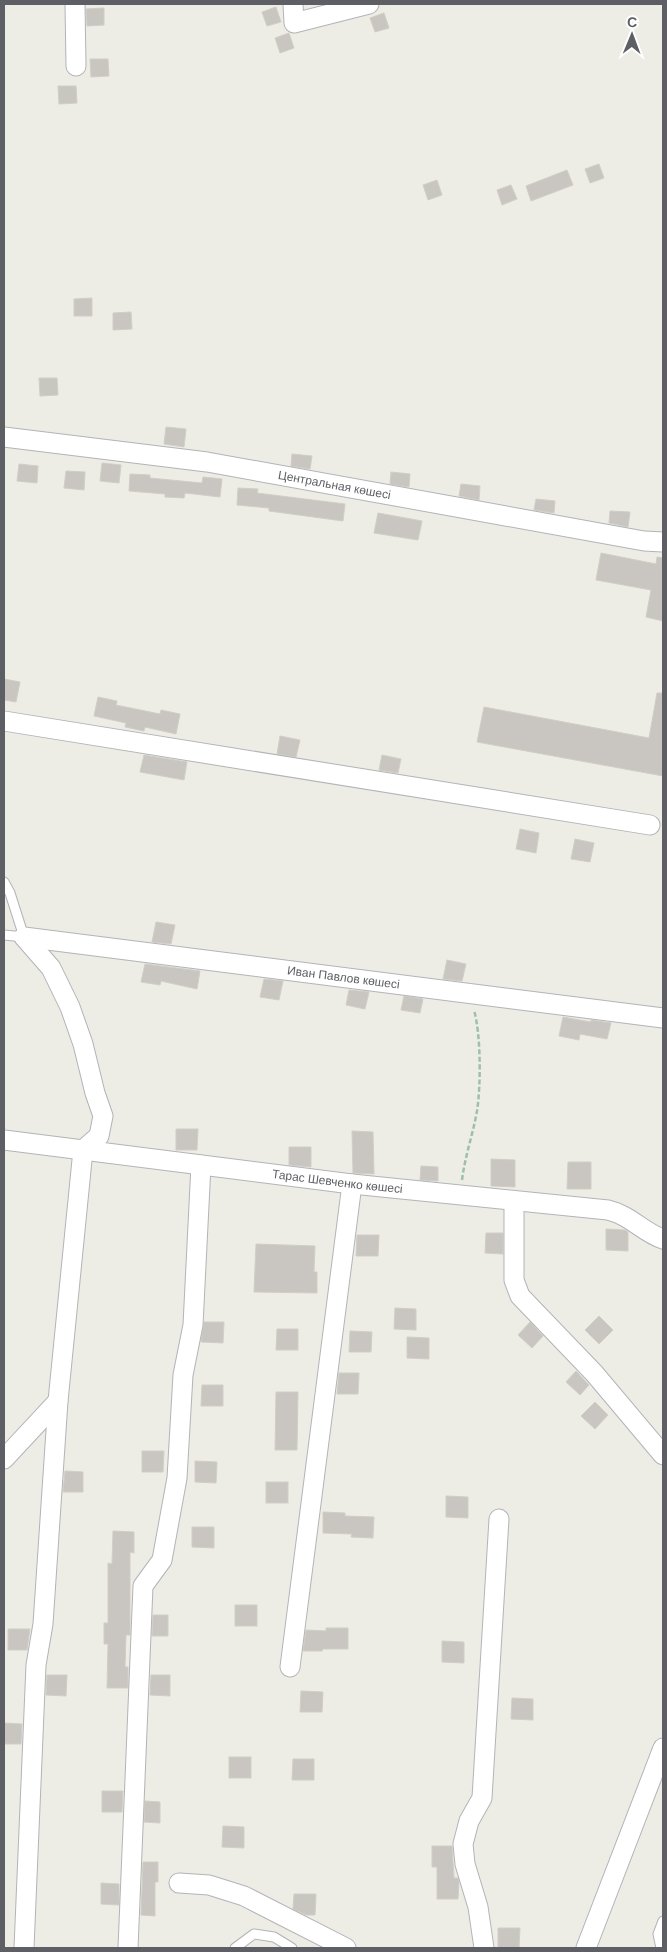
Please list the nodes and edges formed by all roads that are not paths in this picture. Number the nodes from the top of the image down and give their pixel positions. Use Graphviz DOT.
graph roads {
  1 [pos="75,4"];
  2 [pos="293,4"];
  3 [pos="369,4"];
  4 [pos="76,66"];
  5 [pos="4,437"];
  6 [pos="663,542"];
  7 [pos="4,721"];
  8 [pos="650,825"];
  9 [pos="4,882"];
  10 [pos="4,936"];
  11 [pos="24,937"];
  12 [pos="663,1018"];
  13 [pos="4,1140"];
  14 [pos="83,1150"];
  15 [pos="202,1165"];
  16 [pos="352,1184"];
  17 [pos="514,1202"];
  18 [pos="663,1239"];
  19 [pos="58,1401"];
  20 [pos="663,1454"];
  21 [pos="4,1459"];
  22 [pos="499,1519"];
  23 [pos="290,1667"];
  24 [pos="663,1748"];
  25 [pos="178,1883"];
  26 [pos="663,1921"];
  27 [pos="24,1948"];
  28 [pos="128,1948"];
  29 [pos="235,1948"];
  30 [pos="292,1948"];
  31 [pos="346,1948"];
  32 [pos="484,1948"];
  33 [pos="586,1948"];
  34 [pos="661,1948"];
  1 -- 4 [label="street"];
  2 -- 3 [label="street"];
  5 -- 6 [label="street, Центральная көшесі"];
  7 -- 8 [label="street"];
  9 -- 11 [label="lane"];
  10 -- 11 [label="lane"];
  11 -- 12 [label="street, Иван Павлов көшесі"];
  11 -- 14 [label="street"];
  13 -- 14 [label="street, Тарас Шевченко көшесі"];
  14 -- 15 [label="street, Тарас Шевченко көшесі"];
  14 -- 19 [label="street"];
  15 -- 16 [label="street, Тарас Шевченко көшесі"];
  15 -- 28 [label="street"];
  16 -- 17 [label="street, Тарас Шевченко көшесі"];
  16 -- 23 [label="street"];
  17 -- 18 [label="street, Тарас Шевченко көшесі"];
  17 -- 20 [label="street"];
  19 -- 21 [label="street"];
  19 -- 27 [label="street"];
  22 -- 32 [label="street"];
  24 -- 33 [label="street"];
  25 -- 31 [label="street"];
  26 -- 34 [label="lane"];
  29 -- 30 [label="lane"];
}
